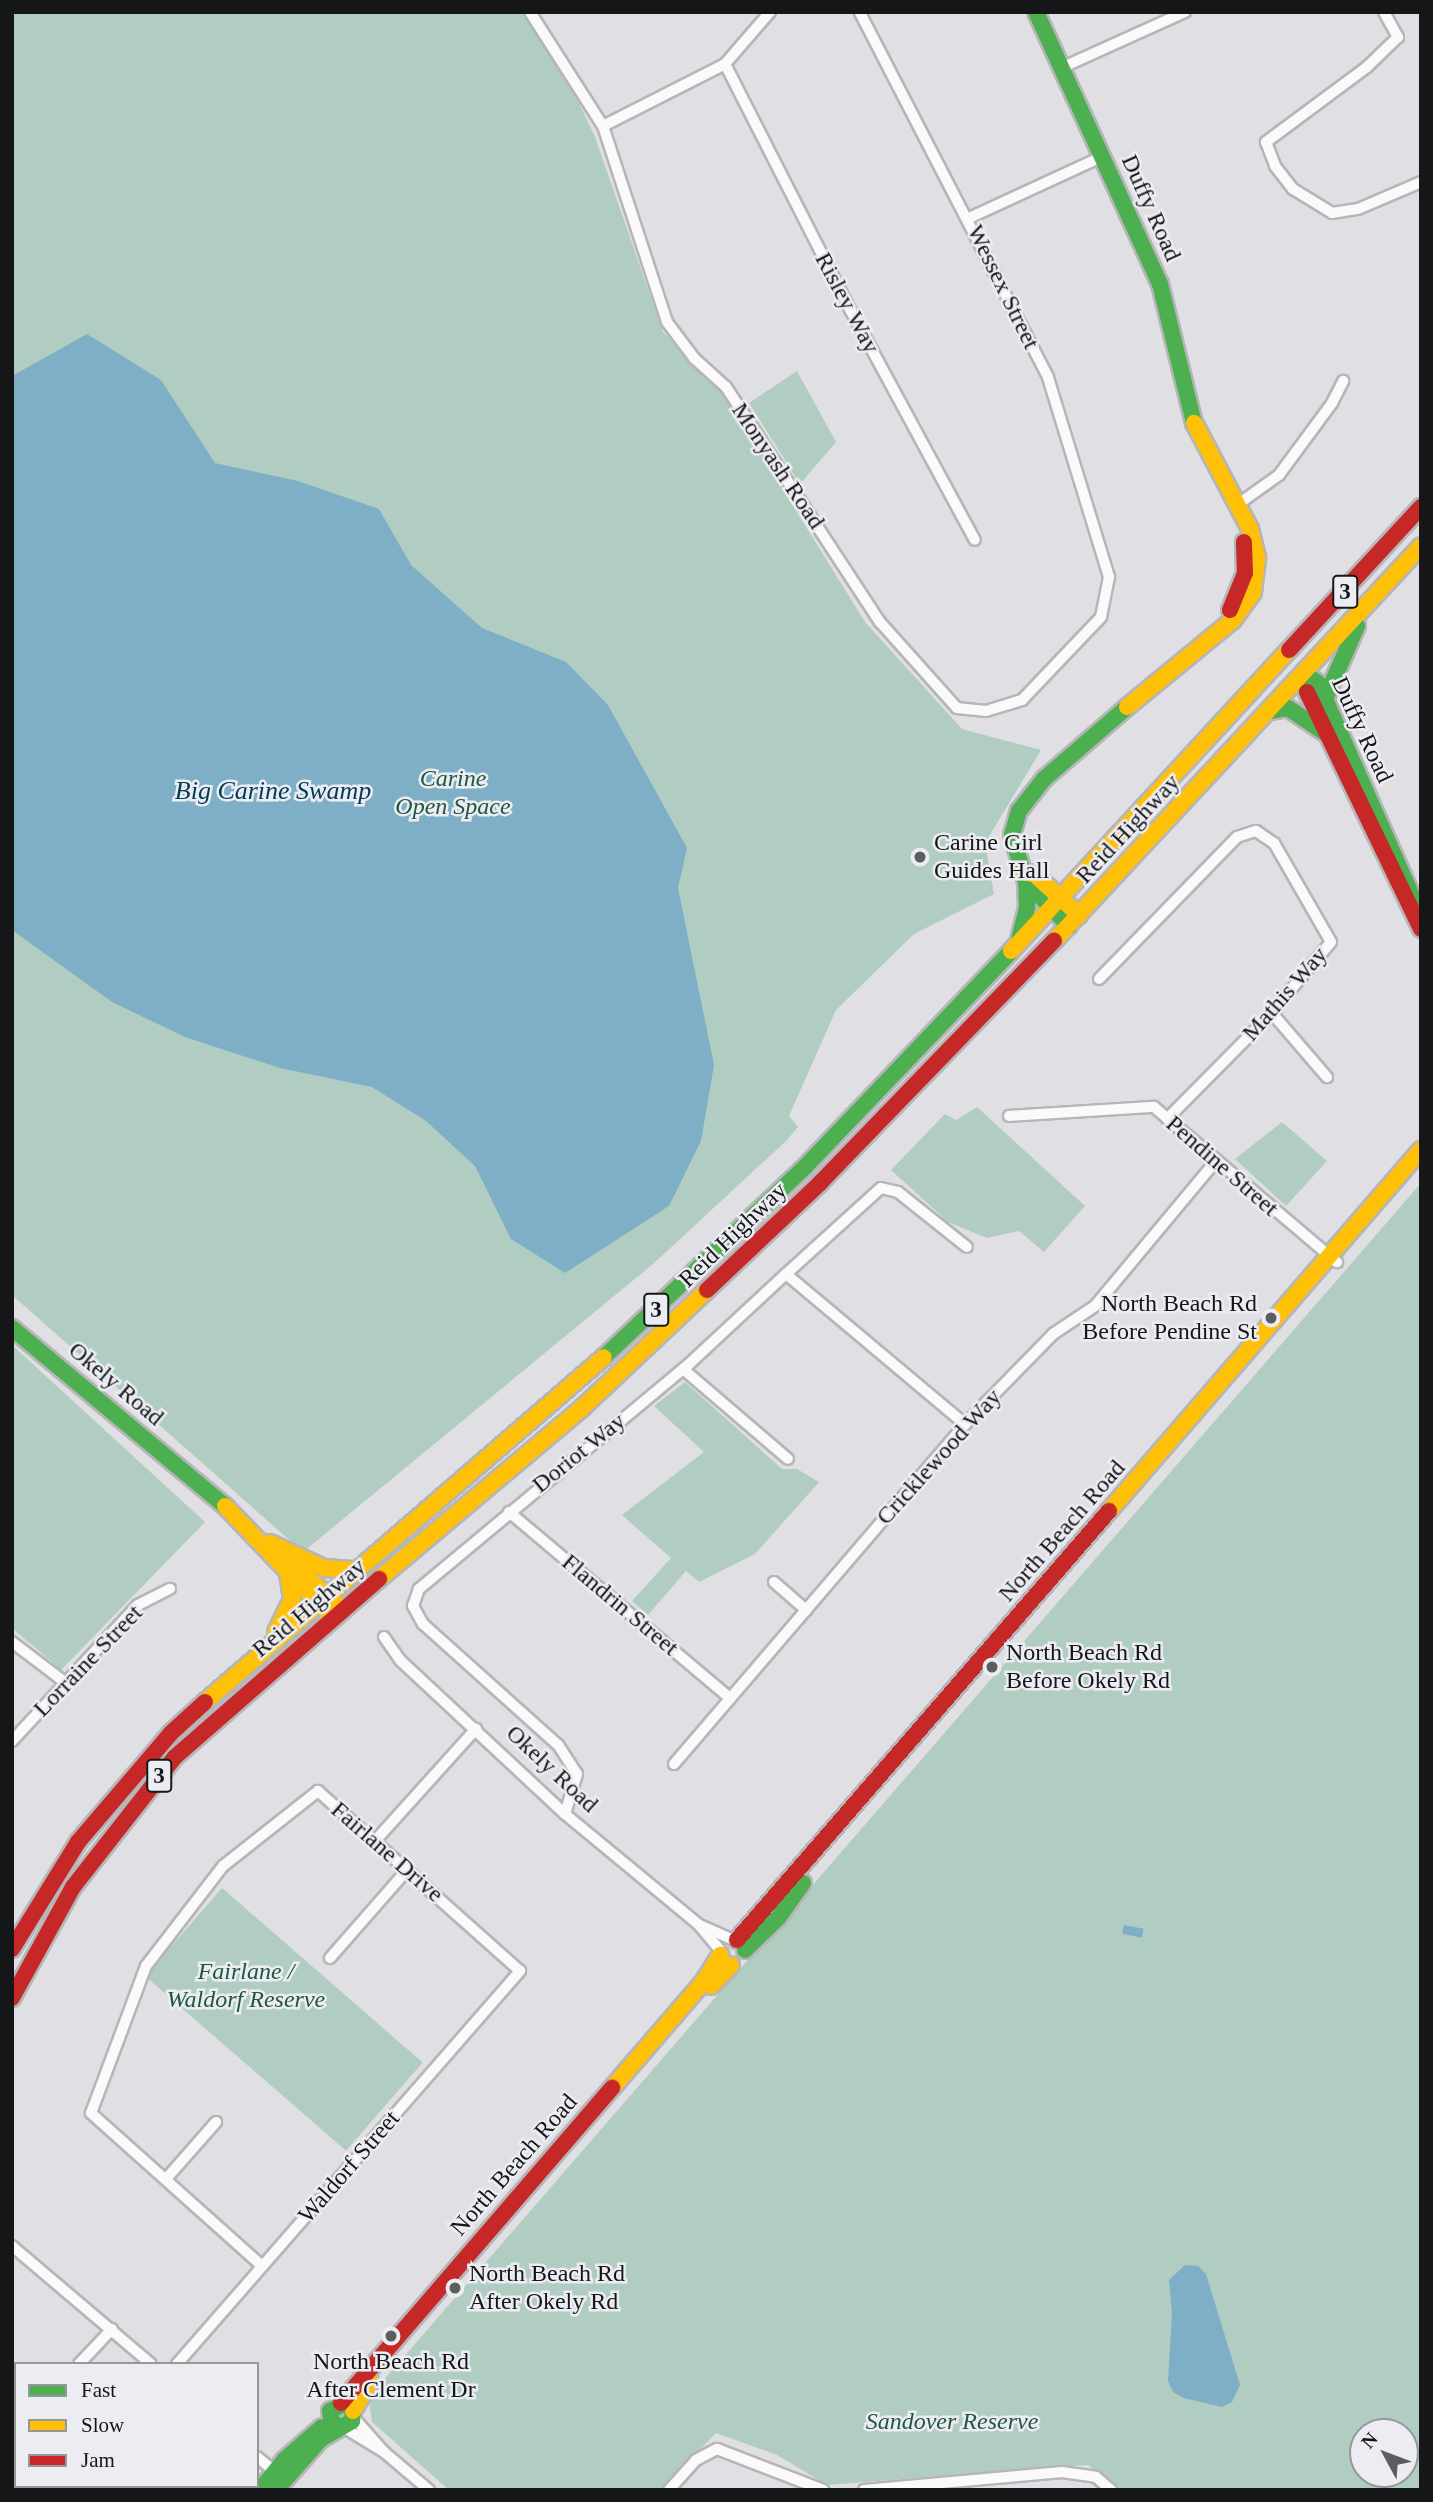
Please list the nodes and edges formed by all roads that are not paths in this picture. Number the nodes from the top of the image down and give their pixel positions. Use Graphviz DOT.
graph roads {
  1 [pos="530,12"];
  2 [pos="770,12"];
  3 [pos="860,12"];
  4 [pos="1036,12"];
  5 [pos="1185,12"];
  6 [pos="1384,12"];
  7 [pos="725,64"];
  8 [pos="1060,68"];
  9 [pos="603,127"];
  10 [pos="1103,156"];
  11 [pos="1421,182"];
  12 [pos="970,218"];
  13 [pos="1343,381"];
  14 [pos="1237,505"];
  15 [pos="1421,507"];
  16 [pos="975,540"];
  17 [pos="1421,546"];
  18 [pos="1395,575"];
  19 [pos="1109,577"];
  20 [pos="1313,626"];
  21 [pos="1304,673"];
  22 [pos="1267,675"];
  23 [pos="1325,699"];
  24 [pos="1270,711"];
  25 [pos="1325,733"];
  26 [pos="1025,877"];
  27 [pos="1056,904"];
  28 [pos="1421,916"];
  29 [pos="1074,921"];
  30 [pos="1421,929"];
  31 [pos="1018,944"];
  32 [pos="1099,979"];
  33 [pos="1272,1012"];
  34 [pos="1328,1077"];
  35 [pos="1009,1116"];
  36 [pos="1167,1119"];
  37 [pos="1421,1150"];
  38 [pos="1215,1162"];
  39 [pos="1421,1166"];
  40 [pos="967,1247"];
  41 [pos="1333,1259"];
  42 [pos="786,1274"];
  43 [pos="12,1328"];
  44 [pos="683,1369"];
  45 [pos="965,1424"];
  46 [pos="788,1459"];
  47 [pos="509,1512"];
  48 [pos="253,1532"];
  49 [pos="270,1543"];
  50 [pos="356,1570"];
  51 [pos="288,1574"];
  52 [pos="774,1582"];
  53 [pos="170,1589"];
  54 [pos="321,1599"];
  55 [pos="806,1610"];
  56 [pos="337,1613"];
  57 [pos="384,1637"];
  58 [pos="12,1642"];
  59 [pos="271,1642"];
  60 [pos="66,1683"];
  61 [pos="730,1698"];
  62 [pos="476,1729"];
  63 [pos="12,1741"];
  64 [pos="674,1764"];
  65 [pos="565,1814"];
  66 [pos="375,1841"];
  67 [pos="408,1869"];
  68 [pos="12,1949"];
  69 [pos="730,1950"];
  70 [pos="330,1958"];
  71 [pos="520,1971"];
  72 [pos="12,1998"];
  73 [pos="216,2122"];
  74 [pos="166,2179"];
  75 [pos="12,2246"];
  76 [pos="262,2266"];
  77 [pos="112,2329"];
  78 [pos="81,2362"];
  79 [pos="150,2362"];
  80 [pos="179,2362"];
  81 [pos="343,2417"];
  82 [pos="259,2459"];
  83 [pos="278,2480"];
  84 [pos="972,2485"];
  85 [pos="260,2490"];
  86 [pos="429,2490"];
  87 [pos="669,2490"];
  88 [pos="823,2490"];
  89 [pos="864,2490"];
  90 [pos="1111,2490"];
  1 -- 9 [label="street, Monyash Road"];
  2 -- 7 [label="street"];
  3 -- 12 [label="street, Wessex Street"];
  4 -- 8 [label="main road, Duffy Road"];
  5 -- 8 [label="street"];
  6 -- 11 [label="street"];
  7 -- 9 [label="street"];
  7 -- 16 [label="street, Risley Way"];
  8 -- 10 [label="main road, Duffy Road"];
  9 -- 19 [label="street, Monyash Road"];
  10 -- 12 [label="street"];
  10 -- 14 [label="main road, Duffy Road"];
  12 -- 19 [label="street, Wessex Street"];
  13 -- 14 [label="street"];
  14 -- 26 [label="main road, Duffy Road"];
  15 -- 20 [label="main road, Reid Highway / 3"];
  17 -- 18 [label="main road, Reid Highway / 3"];
  18 -- 21 [label="main road, Reid Highway / 3"];
  18 -- 23 [label="main road"];
  20 -- 21 [label="main road"];
  20 -- 22 [label="main road, Reid Highway / 3"];
  21 -- 22 [label="main road"];
  21 -- 23 [label="main road, Duffy Road"];
  21 -- 24 [label="main road, Reid Highway / 3"];
  21 -- 25 [label="main road, Duffy Road"];
  22 -- 27 [label="main road, Reid Highway / 3"];
  23 -- 28 [label="main road, Duffy Road"];
  24 -- 25 [label="main road"];
  24 -- 29 [label="main road, Reid Highway / 3"];
  25 -- 30 [label="main road, Duffy Road"];
  26 -- 27 [label="main road, Duffy Road"];
  26 -- 31 [label="main road"];
  27 -- 29 [label="main road, Duffy Road"];
  27 -- 31 [label="main road, Reid Highway / 3"];
  29 -- 56 [label="main road, Reid Highway / 3"];
  31 -- 50 [label="main road, Reid Highway / 3"];
  32 -- 33 [label="street, Mathis Way"];
  33 -- 34 [label="street"];
  33 -- 36 [label="street, Mathis Way"];
  35 -- 36 [label="street, Pendine Street"];
  36 -- 38 [label="street, Pendine Street"];
  37 -- 41 [label="main road, North Beach Road"];
  38 -- 41 [label="street, Pendine Street"];
  38 -- 45 [label="street, Cricklewood Way"];
  39 -- 41 [label="main road, North Beach Road"];
  40 -- 42 [label="street, Doriot Way"];
  41 -- 69 [label="main road, North Beach Road"];
  42 -- 44 [label="street, Doriot Way"];
  42 -- 45 [label="street"];
  43 -- 48 [label="main road, Okely Road"];
  44 -- 46 [label="street"];
  44 -- 47 [label="street, Doriot Way"];
  45 -- 55 [label="street, Cricklewood Way"];
  47 -- 61 [label="street, Flandrin Street"];
  47 -- 65 [label="street, Doriot Way"];
  48 -- 49 [label="main road, Okely Road"];
  48 -- 51 [label="main road, Okely Road"];
  49 -- 50 [label="main road"];
  49 -- 54 [label="main road, Okely Road"];
  50 -- 54 [label="main road, Reid Highway / 3"];
  51 -- 54 [label="main road, Okely Road"];
  51 -- 59 [label="main road"];
  52 -- 55 [label="street"];
  53 -- 60 [label="street, Lorraine Street"];
  54 -- 56 [label="main road, Okely Road"];
  54 -- 59 [label="main road, Reid Highway / 3"];
  55 -- 61 [label="street, Cricklewood Way"];
  56 -- 72 [label="main road, Reid Highway / 3"];
  57 -- 62 [label="street, Okely Road"];
  58 -- 60 [label="street"];
  59 -- 68 [label="main road, Reid Highway / 3"];
  60 -- 63 [label="street, Lorraine Street"];
  61 -- 64 [label="street, Cricklewood Way"];
  62 -- 65 [label="street, Okely Road"];
  62 -- 66 [label="street"];
  65 -- 69 [label="street, Okely Road"];
  66 -- 67 [label="street, Fairlane Drive"];
  66 -- 74 [label="street, Fairlane Drive"];
  67 -- 70 [label="street"];
  67 -- 71 [label="street, Fairlane Drive"];
  69 -- 81 [label="main road, North Beach Road"];
  71 -- 76 [label="street, Waldorf Street"];
  73 -- 74 [label="street"];
  74 -- 76 [label="street, Fairlane Drive"];
  75 -- 77 [label="street"];
  76 -- 80 [label="street, Waldorf Street"];
  77 -- 78 [label="street"];
  77 -- 79 [label="street"];
  81 -- 83 [label="main road, North Beach Road"];
  81 -- 86 [label="street"];
  82 -- 83 [label="street"];
  83 -- 85 [label="main road, North Beach Road"];
  84 -- 89 [label="street"];
  84 -- 90 [label="street"];
  87 -- 88 [label="street"];
}
